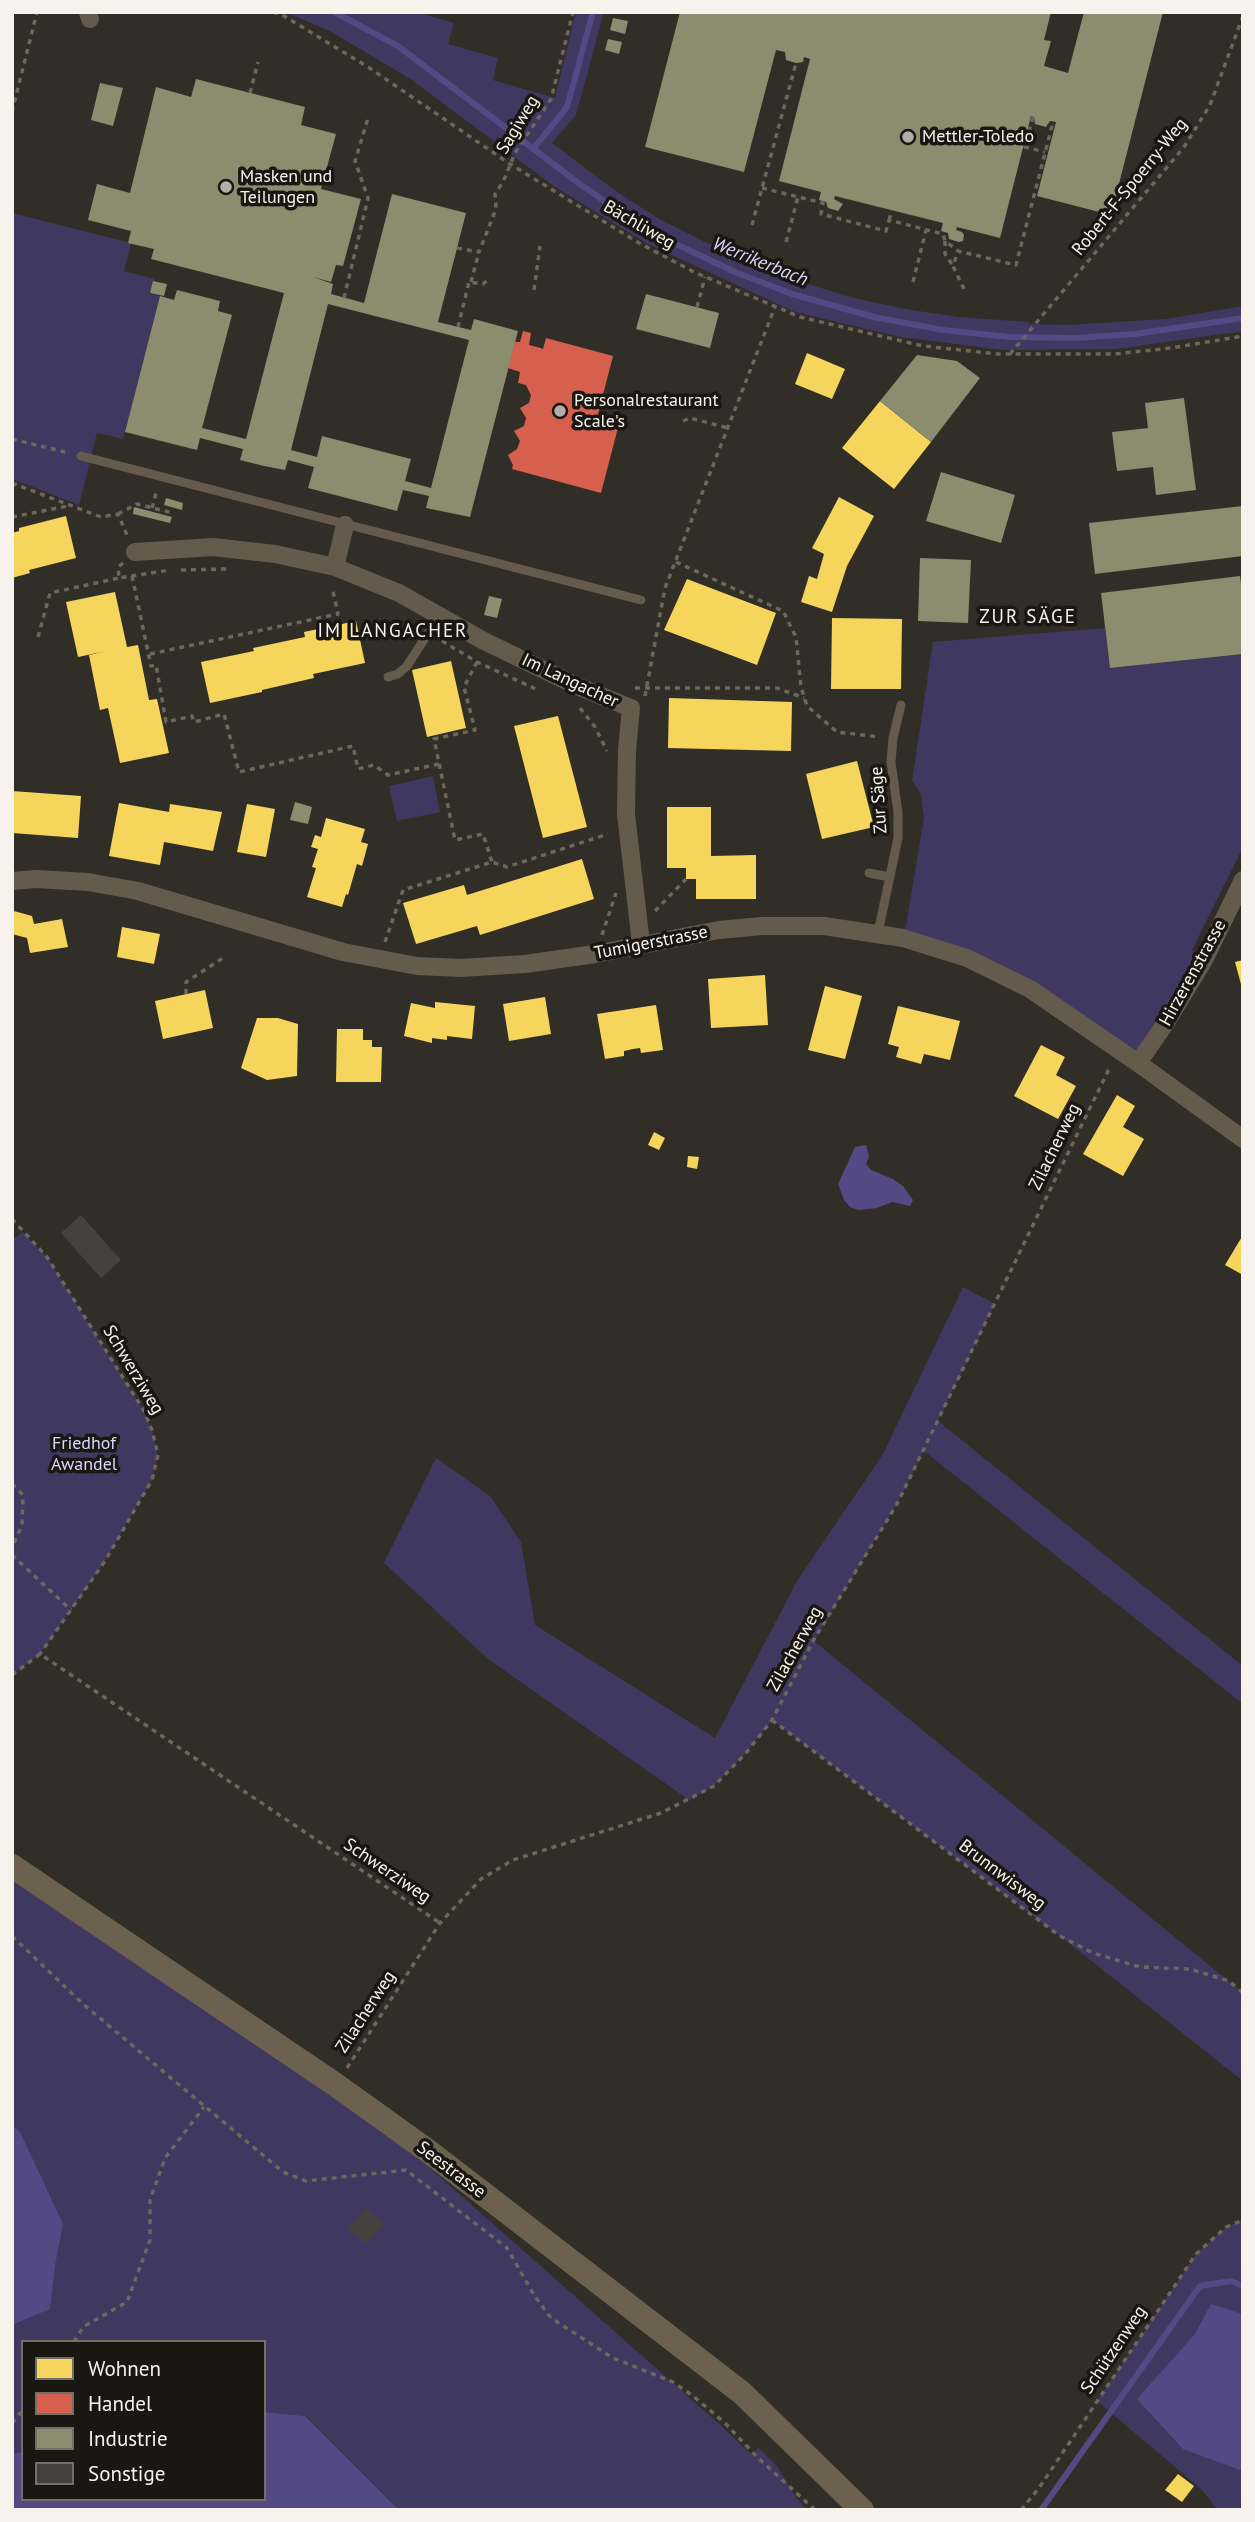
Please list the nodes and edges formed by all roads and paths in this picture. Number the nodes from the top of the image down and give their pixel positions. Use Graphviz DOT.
graph roads {
  1 [pos="37,12"];
  2 [pos="273,12"];
  3 [pos="573,12"];
  4 [pos="1243,16"];
  5 [pos="258,62"];
  6 [pos="796,63"];
  7 [pos="250,93"];
  8 [pos="12,112"];
  9 [pos="369,115"];
  10 [pos="1033,117"];
  11 [pos="1053,122"];
  12 [pos="1045,152"];
  13 [pos="510,164"];
  14 [pos="762,188"];
  15 [pos="798,197"];
  16 [pos="892,210"];
  17 [pos="889,220"];
  18 [pos="752,225"];
  19 [pos="926,230"];
  20 [pos="945,241"];
  21 [pos="786,242"];
  22 [pos="540,246"];
  23 [pos="457,248"];
  24 [pos="958,251"];
  25 [pos="479,252"];
  26 [pos="953,266"];
  27 [pos="705,277"];
  28 [pos="489,279"];
  29 [pos="471,282"];
  30 [pos="913,282"];
  31 [pos="964,289"];
  32 [pos="534,290"];
  33 [pos="344,298"];
  34 [pos="698,307"];
  35 [pos="775,307"];
  36 [pos="458,327"];
  37 [pos="1243,336"];
  38 [pos="1010,355"];
  39 [pos="683,421"];
  40 [pos="728,428"];
  41 [pos="12,439"];
  42 [pos="81,456"];
  43 [pos="160,477"];
  44 [pos="12,483"];
  45 [pos="70,505"];
  46 [pos="152,508"];
  47 [pos="173,513"];
  48 [pos="118,514"];
  49 [pos="12,517"];
  50 [pos="345,524"];
  51 [pos="135,552"];
  52 [pos="676,562"];
  53 [pos="232,569"];
  54 [pos="132,576"];
  55 [pos="333,576"];
  56 [pos="119,578"];
  57 [pos="321,583"];
  58 [pos="339,587"];
  59 [pos="641,600"];
  60 [pos="439,616"];
  61 [pos="428,632"];
  62 [pos="38,637"];
  63 [pos="149,654"];
  64 [pos="477,662"];
  65 [pos="388,677"];
  66 [pos="635,688"];
  67 [pos="647,688"];
  68 [pos="542,691"];
  69 [pos="645,698"];
  70 [pos="804,698"];
  71 [pos="577,705"];
  72 [pos="901,705"];
  73 [pos="893,738"];
  74 [pos="627,750"];
  75 [pos="439,764"];
  76 [pos="615,841"];
  77 [pos="492,862"];
  78 [pos="869,873"];
  79 [pos="890,877"];
  80 [pos="1243,880"];
  81 [pos="12,881"];
  82 [pos="618,887"];
  83 [pos="651,905"];
  84 [pos="654,911"];
  85 [pos="878,933"];
  86 [pos="641,944"];
  87 [pos="595,954"];
  88 [pos="223,957"];
  89 [pos="378,960"];
  90 [pos="186,994"];
  91 [pos="1121,1051"];
  92 [pos="1138,1063"];
  93 [pos="1243,1139"];
  94 [pos="12,1219"];
  95 [pos="12,1484"];
  96 [pos="12,1548"];
  97 [pos="12,1555"];
  98 [pos="71,1610"];
  99 [pos="40,1654"];
  100 [pos="12,1675"];
  101 [pos="772,1720"];
  102 [pos="12,1866"];
  103 [pos="440,1923"];
  104 [pos="12,1936"];
  105 [pos="1243,1993"];
  106 [pos="336,2085"];
  107 [pos="204,2106"];
  108 [pos="1243,2220"];
  109 [pos="75,2340"];
  110 [pos="814,2510"];
  111 [pos="862,2510"];
  112 [pos="1021,2510"];
  1 -- 8 [label="path"];
  2 -- 13 [label="path, Bächliweg"];
  3 -- 13 [label="path, Sagiweg"];
  4 -- 38 [label="path, Robert-F-Spoerry-Weg"];
  5 -- 7 [label="path"];
  6 -- 14 [label="path"];
  9 -- 33 [label="path"];
  10 -- 12 [label="path"];
  11 -- 12 [label="path"];
  12 -- 24 [label="path"];
  13 -- 25 [label="path, Sagiweg"];
  13 -- 27 [label="path, Bächliweg"];
  14 -- 15 [label="path"];
  14 -- 18 [label="path"];
  15 -- 17 [label="path"];
  15 -- 21 [label="path"];
  16 -- 17 [label="path"];
  17 -- 19 [label="path"];
  19 -- 20 [label="path"];
  19 -- 30 [label="path"];
  20 -- 24 [label="path"];
  20 -- 26 [label="path"];
  22 -- 32 [label="path"];
  23 -- 25 [label="path"];
  24 -- 26 [label="path"];
  25 -- 29 [label="path, Sagiweg"];
  26 -- 31 [label="path"];
  27 -- 34 [label="path"];
  27 -- 35 [label="path, Bächliweg"];
  28 -- 29 [label="path"];
  29 -- 36 [label="path, Sagiweg"];
  35 -- 38 [label="path, Bächliweg"];
  35 -- 40 [label="path"];
  37 -- 38 [label="path, Bächliweg"];
  39 -- 40 [label="path"];
  40 -- 52 [label="path"];
  41 -- 42 [label="path"];
  42 -- 43 [label="lane"];
  43 -- 46 [label="path"];
  43 -- 50 [label="lane"];
  44 -- 45 [label="path"];
  45 -- 48 [label="path"];
  45 -- 49 [label="path"];
  46 -- 47 [label="path"];
  46 -- 48 [label="path"];
  48 -- 51 [label="path"];
  50 -- 55 [label="street"];
  50 -- 59 [label="lane"];
  51 -- 55 [label="street, Im Langacher"];
  51 -- 56 [label="path"];
  52 -- 67 [label="path"];
  52 -- 70 [label="path"];
  53 -- 54 [label="path"];
  54 -- 56 [label="path"];
  54 -- 63 [label="path"];
  55 -- 57 [label="path"];
  55 -- 58 [label="path"];
  55 -- 60 [label="street, Im Langacher"];
  55 -- 63 [label="path"];
  56 -- 62 [label="path"];
  60 -- 61 [label="lane"];
  60 -- 74 [label="street, Im Langacher"];
  61 -- 64 [label="path"];
  61 -- 65 [label="lane"];
  63 -- 75 [label="path"];
  64 -- 68 [label="path"];
  64 -- 75 [label="path"];
  66 -- 67 [label="path"];
  67 -- 69 [label="path"];
  67 -- 70 [label="path"];
  70 -- 73 [label="path"];
  71 -- 74 [label="path"];
  72 -- 73 [label="lane, Zur Säge"];
  73 -- 79 [label="lane, Zur Säge"];
  74 -- 86 [label="street, Im Langacher"];
  75 -- 77 [label="path"];
  76 -- 77 [label="path"];
  77 -- 89 [label="path"];
  78 -- 79 [label="lane"];
  79 -- 85 [label="lane, Zur Säge"];
  80 -- 92 [label="street, Hirzerenstrasse"];
  81 -- 89 [label="street, Tumigerstrasse"];
  82 -- 87 [label="path"];
  83 -- 84 [label="path"];
  85 -- 86 [label="street, Tumigerstrasse"];
  85 -- 91 [label="street, Tumigerstrasse"];
  86 -- 87 [label="street, Tumigerstrasse"];
  87 -- 89 [label="street, Tumigerstrasse"];
  88 -- 90 [label="path"];
  91 -- 92 [label="street, Tumigerstrasse"];
  91 -- 101 [label="path, Zilacherweg"];
  92 -- 93 [label="street, Tumigerstrasse"];
  94 -- 98 [label="path, Schwerziweg"];
  95 -- 96 [label="path"];
  97 -- 98 [label="path"];
  98 -- 99 [label="path, Schwerziweg"];
  99 -- 100 [label="path, Schwerziweg"];
  99 -- 103 [label="path, Schwerziweg"];
  101 -- 103 [label="path, Zilacherweg"];
  101 -- 105 [label="path, Brunnwisweg"];
  102 -- 106 [label="street, Seestrasse"];
  103 -- 106 [label="path, Zilacherweg"];
  104 -- 107 [label="path"];
  106 -- 111 [label="street, Seestrasse"];
  107 -- 109 [label="path"];
  107 -- 110 [label="path"];
  108 -- 112 [label="path, Schützenweg"];
}
